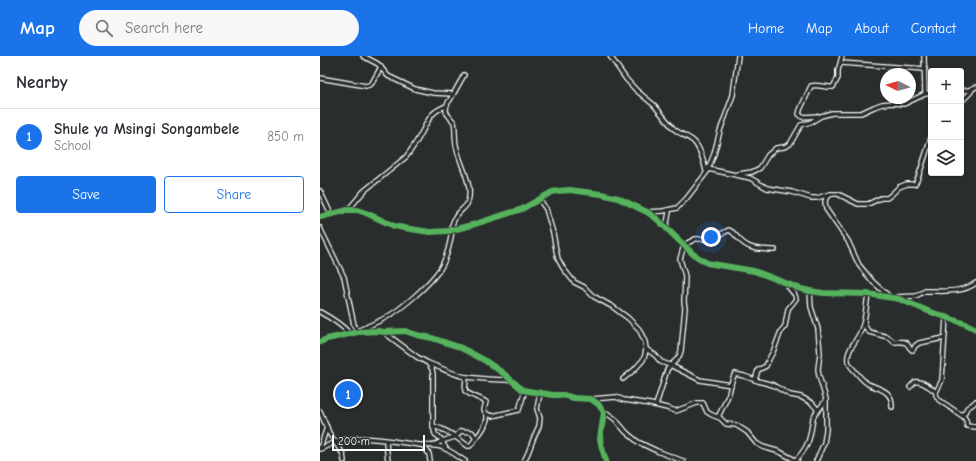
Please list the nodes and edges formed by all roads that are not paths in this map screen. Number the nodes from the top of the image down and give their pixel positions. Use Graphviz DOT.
graph roads {
  1 [pos="362,56"];
  2 [pos="610,56"];
  3 [pos="738,56"];
  4 [pos="842,56"];
  5 [pos="924,56"];
  6 [pos="841,63"];
  7 [pos="381,67"];
  8 [pos="925,69"];
  9 [pos="464,75"];
  10 [pos="320,78"];
  11 [pos="975,88"];
  12 [pos="964,91"];
  13 [pos="453,94"];
  14 [pos="925,94"];
  15 [pos="928,94"];
  16 [pos="964,99"];
  17 [pos="446,106"];
  18 [pos="821,116"];
  19 [pos="930,140"];
  20 [pos="707,170"];
  21 [pos="735,175"];
  22 [pos="320,191"];
  23 [pos="830,194"];
  24 [pos="539,199"];
  25 [pos="348,210"];
  26 [pos="669,210"];
  27 [pos="647,212"];
  28 [pos="331,214"];
  29 [pos="320,217"];
  30 [pos="320,228"];
  31 [pos="666,228"];
  32 [pos="450,231"];
  33 [pos="684,245"];
  34 [pos="775,250"];
  35 [pos="785,283"];
  36 [pos="976,284"];
  37 [pos="810,291"];
  38 [pos="868,294"];
  39 [pos="890,297"];
  40 [pos="320,312"];
  41 [pos="946,317"];
  42 [pos="864,320"];
  43 [pos="354,325"];
  44 [pos="976,329"];
  45 [pos="357,332"];
  46 [pos="384,332"];
  47 [pos="351,334"];
  48 [pos="944,338"];
  49 [pos="320,342"];
  50 [pos="646,349"];
  51 [pos="428,363"];
  52 [pos="434,365"];
  53 [pos="670,365"];
  54 [pos="432,369"];
  55 [pos="466,377"];
  56 [pos="624,379"];
  57 [pos="755,380"];
  58 [pos="512,381"];
  59 [pos="731,385"];
  60 [pos="910,387"];
  61 [pos="525,390"];
  62 [pos="936,392"];
  63 [pos="540,393"];
  64 [pos="591,399"];
  65 [pos="826,400"];
  66 [pos="976,401"];
  67 [pos="656,406"];
  68 [pos="892,407"];
  69 [pos="818,410"];
  70 [pos="320,411"];
  71 [pos="604,411"];
  72 [pos="487,414"];
  73 [pos="961,414"];
  74 [pos="718,417"];
  75 [pos="433,426"];
  76 [pos="327,427"];
  77 [pos="976,427"];
  78 [pos="455,437"];
  79 [pos="476,438"];
  80 [pos="386,441"];
  81 [pos="442,441"];
  82 [pos="334,442"];
  83 [pos="423,445"];
  84 [pos="433,445"];
  85 [pos="320,449"];
  86 [pos="446,449"];
  87 [pos="344,461"];
  88 [pos="388,461"];
  89 [pos="430,461"];
  90 [pos="465,461"];
  91 [pos="524,461"];
  92 [pos="606,461"];
  93 [pos="683,461"];
  94 [pos="797,461"];
  95 [pos="816,461"];
  1 -- 7 [label="street"];
  2 -- 20 [label="street"];
  3 -- 20 [label="street"];
  4 -- 6 [label="street"];
  5 -- 8 [label="street"];
  6 -- 8 [label="street"];
  6 -- 18 [label="street"];
  7 -- 10 [label="street"];
  7 -- 13 [label="street"];
  8 -- 14 [label="street"];
  9 -- 13 [label="street"];
  11 -- 12 [label="street"];
  11 -- 16 [label="street"];
  13 -- 17 [label="street"];
  14 -- 15 [label="street"];
  14 -- 18 [label="street"];
  17 -- 25 [label="street"];
  17 -- 32 [label="street"];
  18 -- 21 [label="street"];
  19 -- 23 [label="street"];
  20 -- 21 [label="street"];
  20 -- 26 [label="street"];
  21 -- 23 [label="street"];
  22 -- 28 [label="street"];
  23 -- 39 [label="street"];
  24 -- 27 [label="street"];
  24 -- 32 [label="street"];
  24 -- 50 [label="street"];
  25 -- 28 [label="street"];
  25 -- 32 [label="street"];
  26 -- 27 [label="street"];
  26 -- 31 [label="street"];
  27 -- 31 [label="street"];
  28 -- 29 [label="street"];
  30 -- 43 [label="street"];
  31 -- 33 [label="street"];
  32 -- 45 [label="street"];
  33 -- 34 [label="street"];
  33 -- 35 [label="street"];
  33 -- 53 [label="street"];
  35 -- 37 [label="street"];
  35 -- 57 [label="street"];
  36 -- 39 [label="street"];
  37 -- 38 [label="street"];
  37 -- 65 [label="street"];
  38 -- 39 [label="street"];
  38 -- 42 [label="street"];
  39 -- 41 [label="street"];
  40 -- 47 [label="street"];
  41 -- 44 [label="street"];
  41 -- 48 [label="street"];
  42 -- 48 [label="street"];
  42 -- 68 [label="street"];
  43 -- 45 [label="street"];
  43 -- 47 [label="street"];
  45 -- 46 [label="street"];
  45 -- 47 [label="street"];
  46 -- 51 [label="street"];
  46 -- 58 [label="street"];
  47 -- 49 [label="street"];
  48 -- 62 [label="street"];
  50 -- 53 [label="street"];
  50 -- 56 [label="street"];
  51 -- 52 [label="street"];
  51 -- 54 [label="street"];
  52 -- 54 [label="street"];
  52 -- 55 [label="street"];
  53 -- 59 [label="street"];
  53 -- 67 [label="street"];
  54 -- 75 [label="street"];
  55 -- 58 [label="street"];
  55 -- 72 [label="street"];
  57 -- 59 [label="street"];
  57 -- 69 [label="street"];
  58 -- 61 [label="street"];
  59 -- 74 [label="street"];
  60 -- 62 [label="street"];
  61 -- 63 [label="street"];
  61 -- 72 [label="street"];
  62 -- 73 [label="street"];
  63 -- 64 [label="street"];
  63 -- 91 [label="street"];
  64 -- 67 [label="street"];
  64 -- 71 [label="street"];
  65 -- 69 [label="street"];
  65 -- 95 [label="street"];
  66 -- 73 [label="street"];
  67 -- 74 [label="street"];
  69 -- 94 [label="street"];
  70 -- 76 [label="street"];
  71 -- 92 [label="street"];
  71 -- 93 [label="street"];
  72 -- 79 [label="street"];
  73 -- 77 [label="street"];
  74 -- 94 [label="street"];
  75 -- 78 [label="street"];
  75 -- 81 [label="street"];
  76 -- 82 [label="street"];
  76 -- 85 [label="street"];
  78 -- 79 [label="street"];
  78 -- 79 [label="street"];
  78 -- 81 [label="street"];
  80 -- 82 [label="street"];
  80 -- 83 [label="street"];
  80 -- 88 [label="street"];
  81 -- 84 [label="street"];
  81 -- 86 [label="street"];
  82 -- 85 [label="street"];
  82 -- 87 [label="street"];
  83 -- 84 [label="street"];
  83 -- 89 [label="street"];
  84 -- 86 [label="street"];
  86 -- 90 [label="street"];
}
